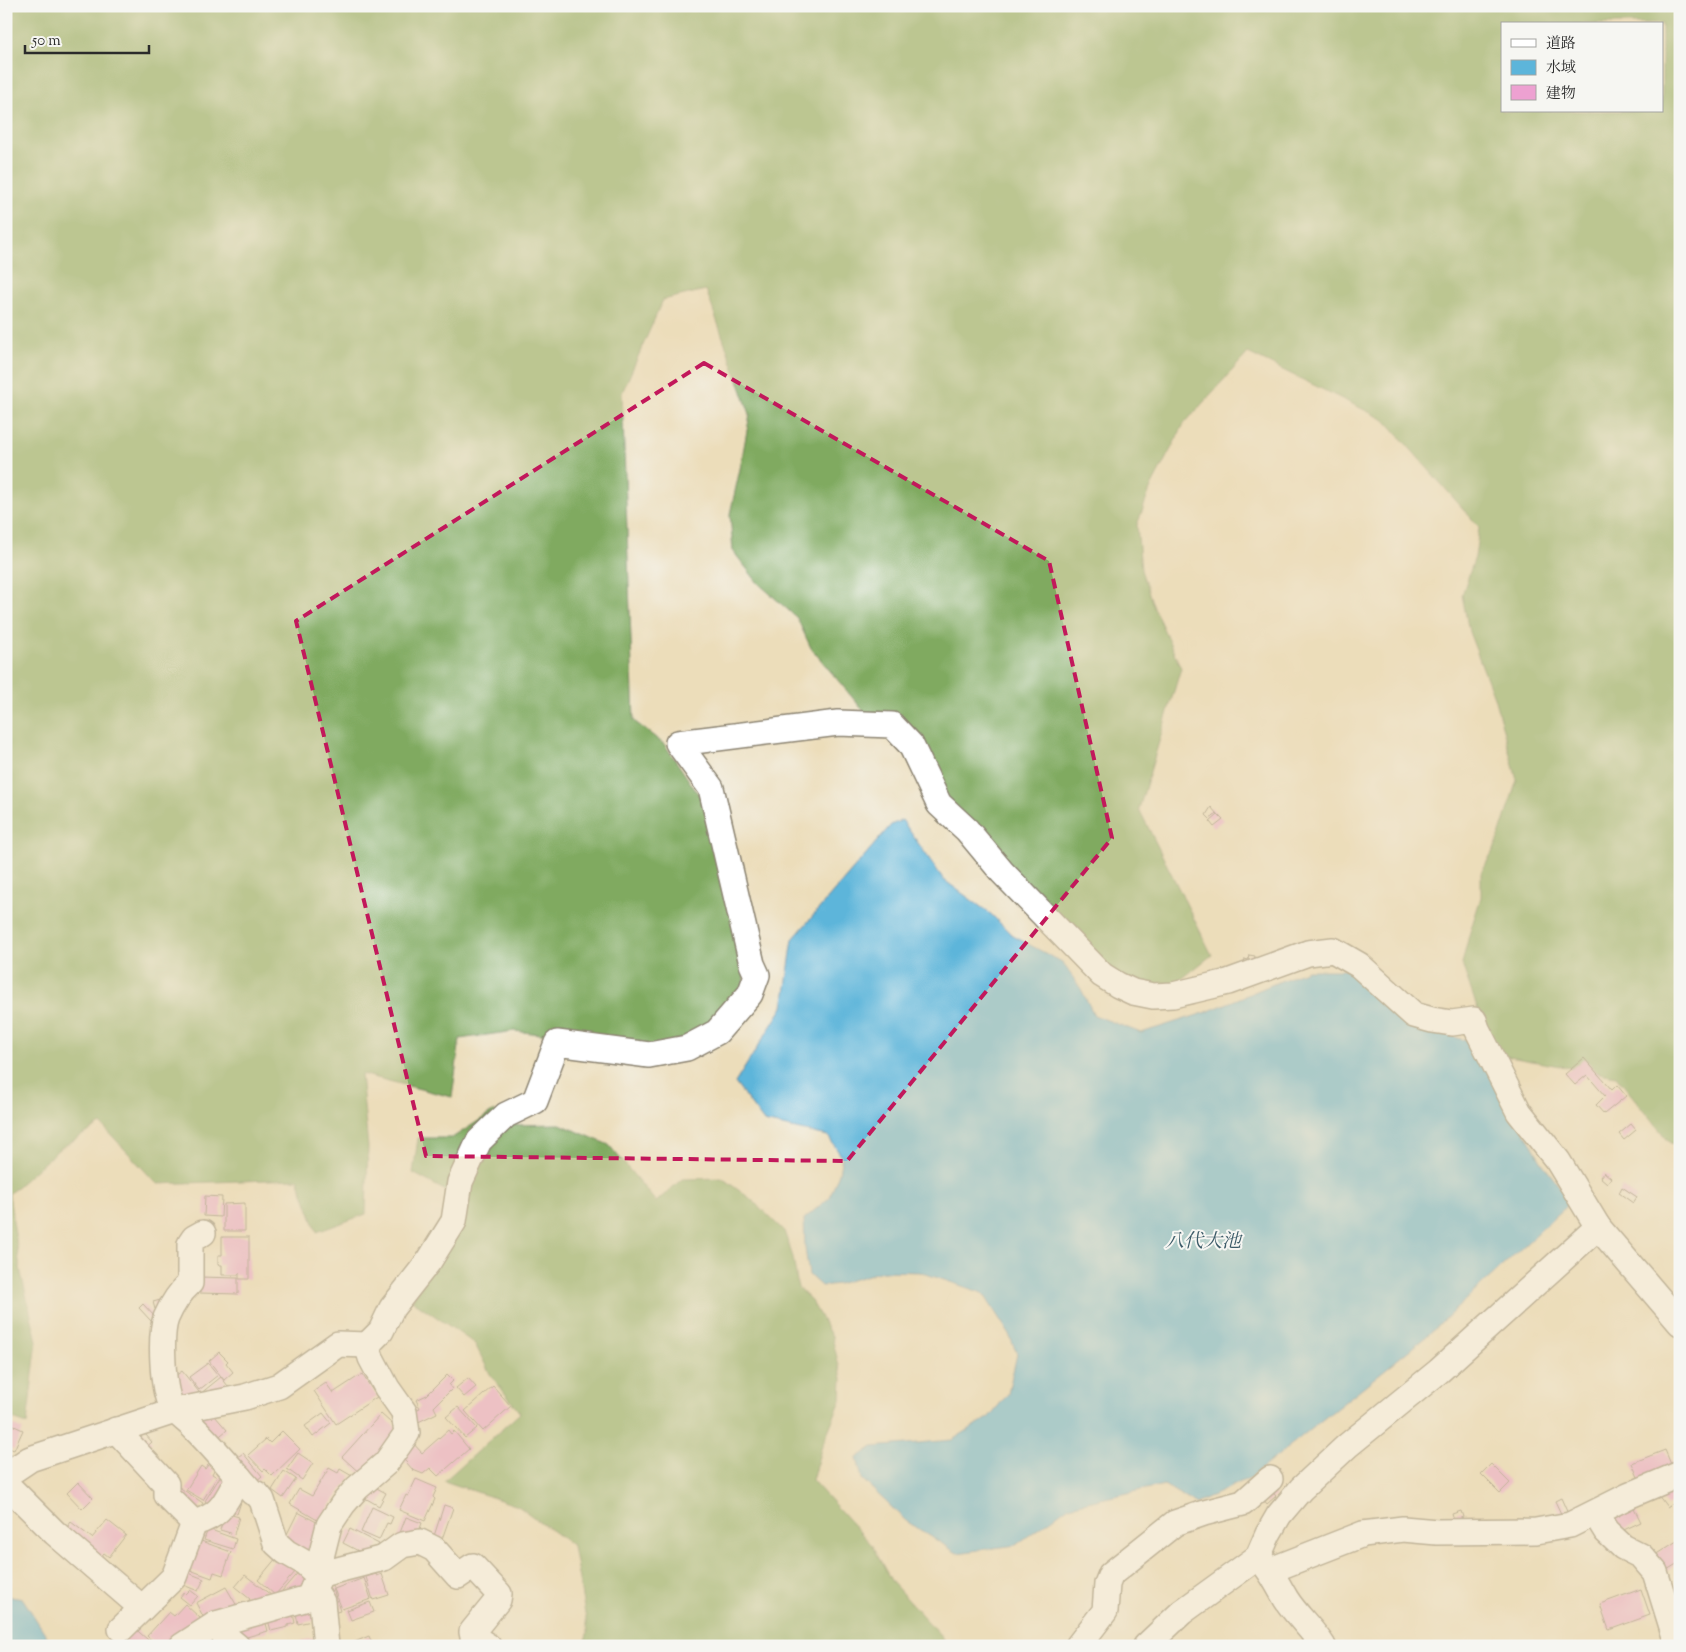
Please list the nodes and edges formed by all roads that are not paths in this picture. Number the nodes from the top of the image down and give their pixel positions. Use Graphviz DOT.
graph roads {
  1 [pos="1598,1228"];
  2 [pos="203,1233"];
  3 [pos="1680,1323"];
  4 [pos="367,1346"];
  5 [pos="175,1411"];
  6 [pos="116,1430"];
  7 [pos="1680,1474"];
  8 [pos="6,1475"];
  9 [pos="239,1477"];
  10 [pos="1270,1479"];
  11 [pos="6,1484"];
  12 [pos="1595,1513"];
  13 [pos="194,1523"];
  14 [pos="1264,1564"];
  15 [pos="316,1581"];
  16 [pos="142,1608"];
  17 [pos="216,1624"];
  18 [pos="121,1629"];
  19 [pos="1677,1633"];
  20 [pos="182,1646"];
  21 [pos="237,1646"];
  22 [pos="326,1646"];
  23 [pos="488,1646"];
  24 [pos="1078,1646"];
  25 [pos="1146,1646"];
  26 [pos="1323,1646"];
  1 -- 3 [label="street"];
  1 -- 4 [label="street"];
  1 -- 14 [label="street"];
  2 -- 5 [label="street"];
  4 -- 5 [label="street"];
  4 -- 15 [label="street"];
  5 -- 6 [label="street"];
  5 -- 9 [label="street"];
  6 -- 8 [label="street"];
  6 -- 13 [label="street"];
  7 -- 12 [label="street"];
  9 -- 13 [label="street"];
  9 -- 15 [label="street"];
  10 -- 24 [label="street"];
  11 -- 16 [label="street"];
  12 -- 14 [label="street"];
  12 -- 19 [label="street"];
  13 -- 16 [label="street"];
  14 -- 25 [label="street"];
  14 -- 26 [label="street"];
  15 -- 17 [label="street"];
  15 -- 22 [label="street"];
  15 -- 23 [label="street"];
  16 -- 18 [label="street"];
  17 -- 20 [label="street"];
  17 -- 21 [label="street"];
}
